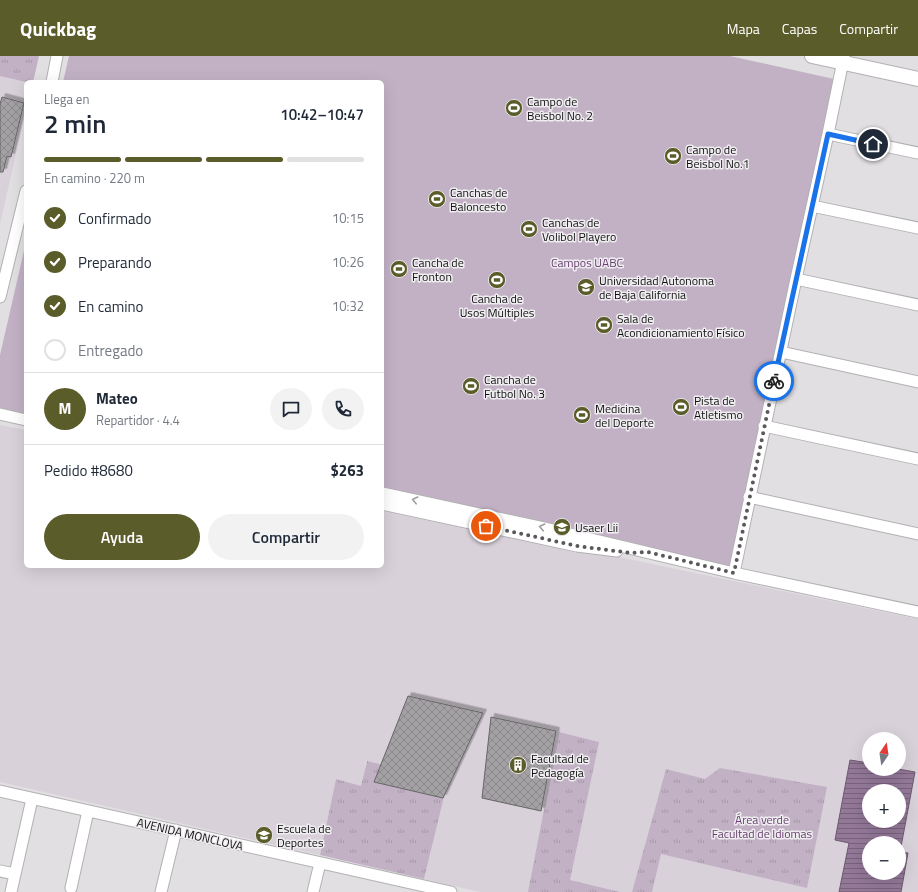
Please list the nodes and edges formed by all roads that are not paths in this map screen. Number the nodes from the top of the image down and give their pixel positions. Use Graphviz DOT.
graph roads {
  1 [pos="57,56"];
  2 [pos="812,56"];
  3 [pos="843,59"];
  4 [pos="918,79"];
  5 [pos="52,80"];
  6 [pos="828,134"];
  7 [pos="918,153"];
  8 [pos="24,199"];
  9 [pos="812,206"];
  10 [pos="918,228"];
  11 [pos="796,279"];
  12 [pos="0,297"];
  13 [pos="918,305"];
  14 [pos="781,352"];
  15 [pos="918,382"];
  16 [pos="0,414"];
  17 [pos="24,420"];
  18 [pos="764,426"];
  19 [pos="918,459"];
  20 [pos="384,493"];
  21 [pos="749,497"];
  22 [pos="384,504"];
  23 [pos="441,511"];
  24 [pos="918,534"];
  25 [pos="734,573"];
  26 [pos="918,612"];
  27 [pos="0,791"];
  28 [pos="32,798"];
  29 [pos="88,811"];
  30 [pos="176,830"];
  31 [pos="320,863"];
  32 [pos="0,871"];
  33 [pos="15,874"];
  34 [pos="71,888"];
  35 [pos="11,892"];
  36 [pos="161,892"];
  37 [pos="314,892"];
  38 [pos="451,892"];
  1 -- 5 [label="street"];
  2 -- 3 [label="street"];
  3 -- 4 [label="street"];
  3 -- 6 [label="street"];
  6 -- 7 [label="street"];
  6 -- 9 [label="street"];
  8 -- 12 [label="street"];
  9 -- 10 [label="street"];
  9 -- 11 [label="street"];
  11 -- 13 [label="street"];
  11 -- 14 [label="street"];
  14 -- 15 [label="street"];
  14 -- 18 [label="street"];
  16 -- 17 [label="street"];
  18 -- 19 [label="street"];
  18 -- 21 [label="street"];
  23 -- 20 [label="street, one-way"];
  21 -- 24 [label="street"];
  21 -- 25 [label="street"];
  22 -- 23 [label="street"];
  23 -- 25 [label="street"];
  25 -- 26 [label="street"];
  27 -- 28 [label="street, AVENIDA MONCLOVA"];
  28 -- 29 [label="street, AVENIDA MONCLOVA"];
  28 -- 33 [label="street"];
  29 -- 30 [label="street, AVENIDA MONCLOVA"];
  29 -- 34 [label="street"];
  30 -- 31 [label="street, AVENIDA MONCLOVA"];
  30 -- 36 [label="street"];
  31 -- 37 [label="street"];
  31 -- 38 [label="street, AVENIDA MONCLOVA"];
  32 -- 33 [label="street"];
  33 -- 35 [label="street"];
}
